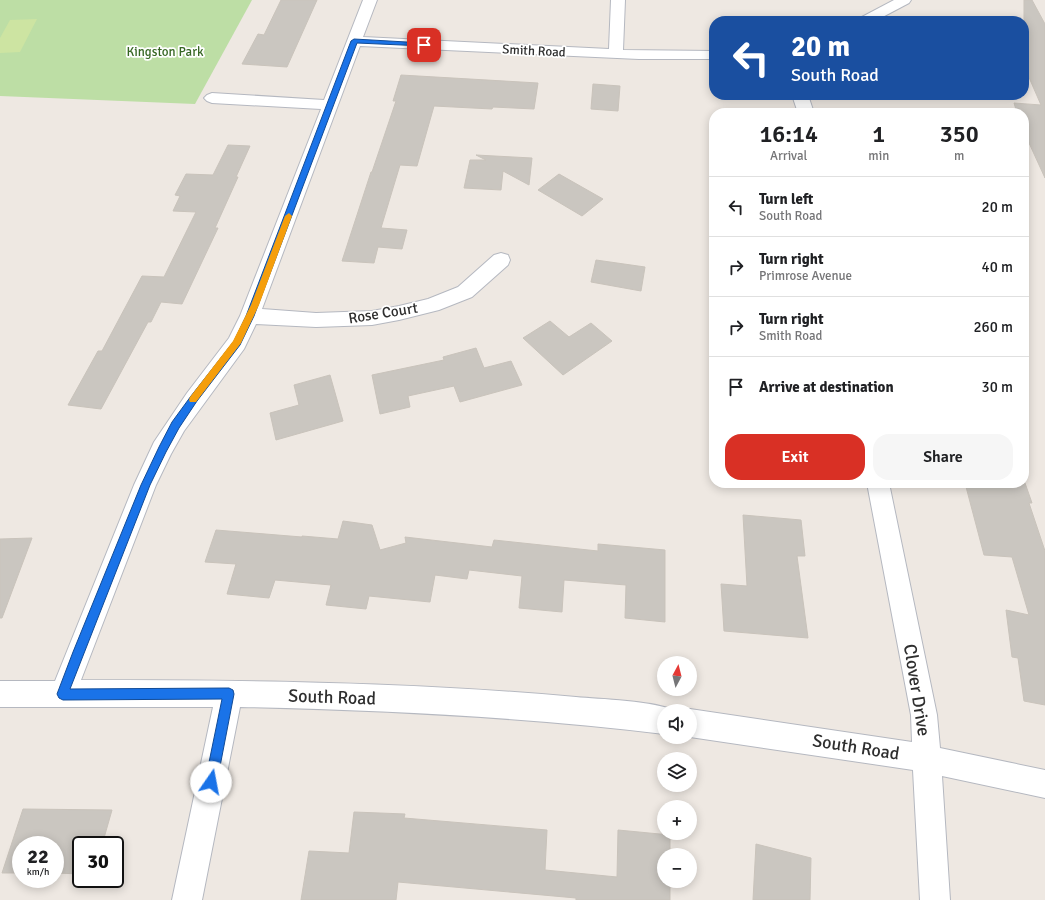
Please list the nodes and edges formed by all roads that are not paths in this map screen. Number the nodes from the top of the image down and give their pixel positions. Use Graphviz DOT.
graph roads {
  1 [pos="370,0"];
  2 [pos="618,0"];
  3 [pos="904,0"];
  4 [pos="874,16"];
  5 [pos="354,41"];
  6 [pos="616,54"];
  7 [pos="709,55"];
  8 [pos="212,98"];
  9 [pos="330,105"];
  10 [pos="501,260"];
  11 [pos="250,316"];
  12 [pos="879,488"];
  13 [pos="0,694"];
  14 [pos="63,694"];
  15 [pos="229,694"];
  16 [pos="657,719"];
  17 [pos="697,724"];
  18 [pos="926,758"];
  19 [pos="1045,784"];
  20 [pos="187,900"];
  21 [pos="935,900"];
  1 -- 5 [label="street"];
  2 -- 6 [label="street"];
  3 -- 4 [label="street"];
  5 -- 6 [label="street, Smith Road"];
  5 -- 9 [label="street"];
  6 -- 7 [label="street, Smith Road"];
  8 -- 9 [label="street"];
  9 -- 11 [label="street"];
  10 -- 11 [label="street, Rose Court"];
  11 -- 14 [label="street"];
  12 -- 18 [label="street, Clover Drive"];
  13 -- 14 [label="street, South Road"];
  14 -- 15 [label="street, South Road"];
  15 -- 16 [label="street, South Road"];
  15 -- 20 [label="street"];
  17 -- 18 [label="street, South Road"];
  18 -- 19 [label="street, South Road"];
  18 -- 21 [label="street, Clover Drive"];
}
